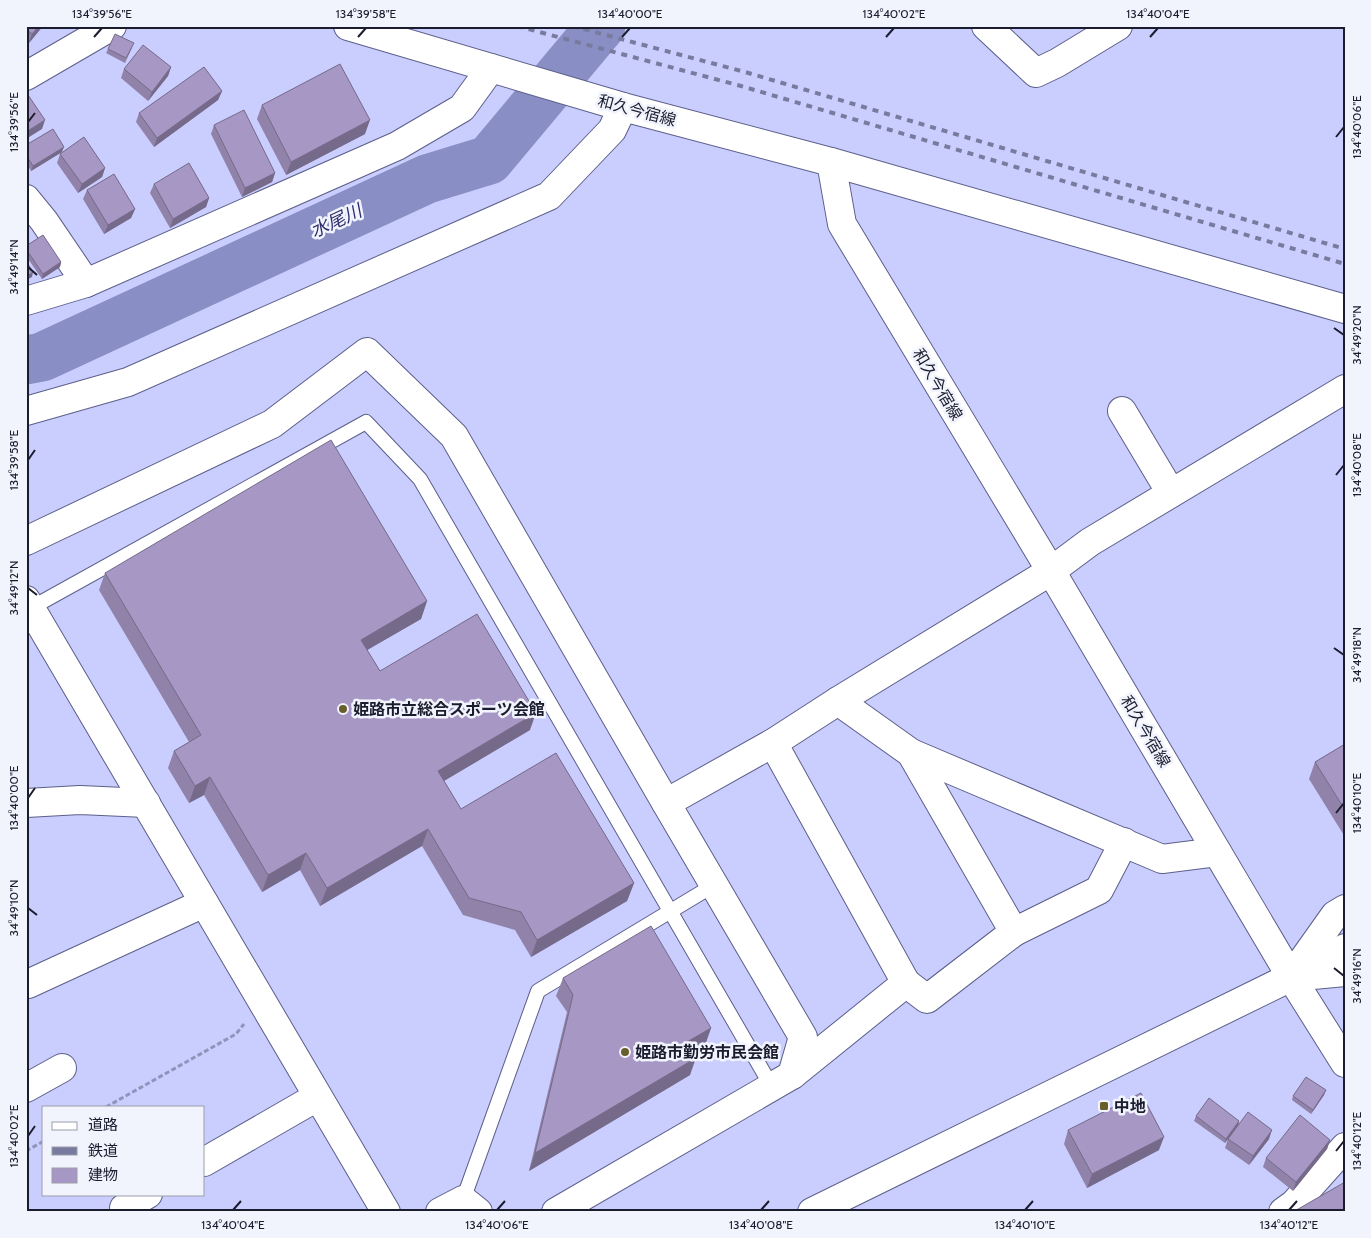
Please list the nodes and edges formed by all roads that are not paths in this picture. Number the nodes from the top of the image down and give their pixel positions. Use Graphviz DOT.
graph roads {
  1 [pos="112,26"];
  2 [pos="348,26"];
  3 [pos="986,26"];
  4 [pos="1118,26"];
  5 [pos="491,68"];
  6 [pos="26,76"];
  7 [pos="623,107"];
  8 [pos="831,162"];
  9 [pos="26,199"];
  10 [pos="86,283"];
  11 [pos="26,301"];
  12 [pos="1345,309"];
  13 [pos="1345,389"];
  14 [pos="1122,411"];
  15 [pos="26,412"];
  16 [pos="1171,493"];
  17 [pos="26,540"];
  18 [pos="1051,571"];
  19 [pos="29,604"];
  20 [pos="838,702"];
  21 [pos="773,743"];
  22 [pos="911,753"];
  23 [pos="26,803"];
  24 [pos="146,804"];
  25 [pos="666,804"];
  26 [pos="1124,842"];
  27 [pos="1218,852"];
  28 [pos="714,885"];
  29 [pos="204,903"];
  30 [pos="1345,909"];
  31 [pos="670,912"];
  32 [pos="1014,932"];
  33 [pos="1345,948"];
  34 [pos="1345,972"];
  35 [pos="1291,977"];
  36 [pos="906,983"];
  37 [pos="28,984"];
  38 [pos="1345,1063"];
  39 [pos="62,1068"];
  40 [pos="782,1081"];
  41 [pos="26,1088"];
  42 [pos="317,1097"];
  43 [pos="1345,1147"];
  44 [pos="205,1161"];
  45 [pos="145,1196"];
  46 [pos="124,1208"];
  47 [pos="461,1208"];
  48 [pos="386,1212"];
  49 [pos="556,1212"];
  50 [pos="812,1212"];
  51 [pos="1283,1212"];
  1 -- 6 [label="street"];
  2 -- 5 [label="street, 和久今宿線"];
  3 -- 4 [label="street"];
  5 -- 7 [label="street, 和久今宿線"];
  5 -- 10 [label="street"];
  7 -- 8 [label="street, 和久今宿線"];
  7 -- 15 [label="street"];
  8 -- 12 [label="street"];
  8 -- 18 [label="street, 和久今宿線"];
  9 -- 10 [label="street"];
  10 -- 11 [label="street"];
  13 -- 16 [label="street"];
  14 -- 16 [label="street"];
  16 -- 18 [label="street"];
  17 -- 25 [label="street"];
  18 -- 20 [label="street"];
  18 -- 27 [label="street, 和久今宿線"];
  19 -- 24 [label="street"];
  19 -- 31 [label="lane"];
  20 -- 21 [label="street"];
  20 -- 22 [label="street"];
  21 -- 25 [label="street"];
  21 -- 36 [label="street"];
  22 -- 26 [label="street"];
  22 -- 32 [label="street"];
  23 -- 24 [label="street"];
  24 -- 29 [label="street"];
  25 -- 28 [label="street"];
  26 -- 27 [label="street"];
  26 -- 32 [label="street"];
  27 -- 35 [label="street, 和久今宿線"];
  28 -- 31 [label="lane"];
  28 -- 40 [label="street"];
  29 -- 37 [label="street"];
  29 -- 42 [label="street"];
  30 -- 35 [label="street"];
  31 -- 40 [label="lane"];
  31 -- 47 [label="lane"];
  32 -- 36 [label="street"];
  33 -- 35 [label="street"];
  34 -- 35 [label="street"];
  35 -- 38 [label="street, 和久今宿線"];
  35 -- 50 [label="street"];
  36 -- 40 [label="street"];
  39 -- 41 [label="street"];
  40 -- 49 [label="street"];
  42 -- 44 [label="street"];
  42 -- 48 [label="street"];
  43 -- 51 [label="street"];
  45 -- 46 [label="street"];
}
